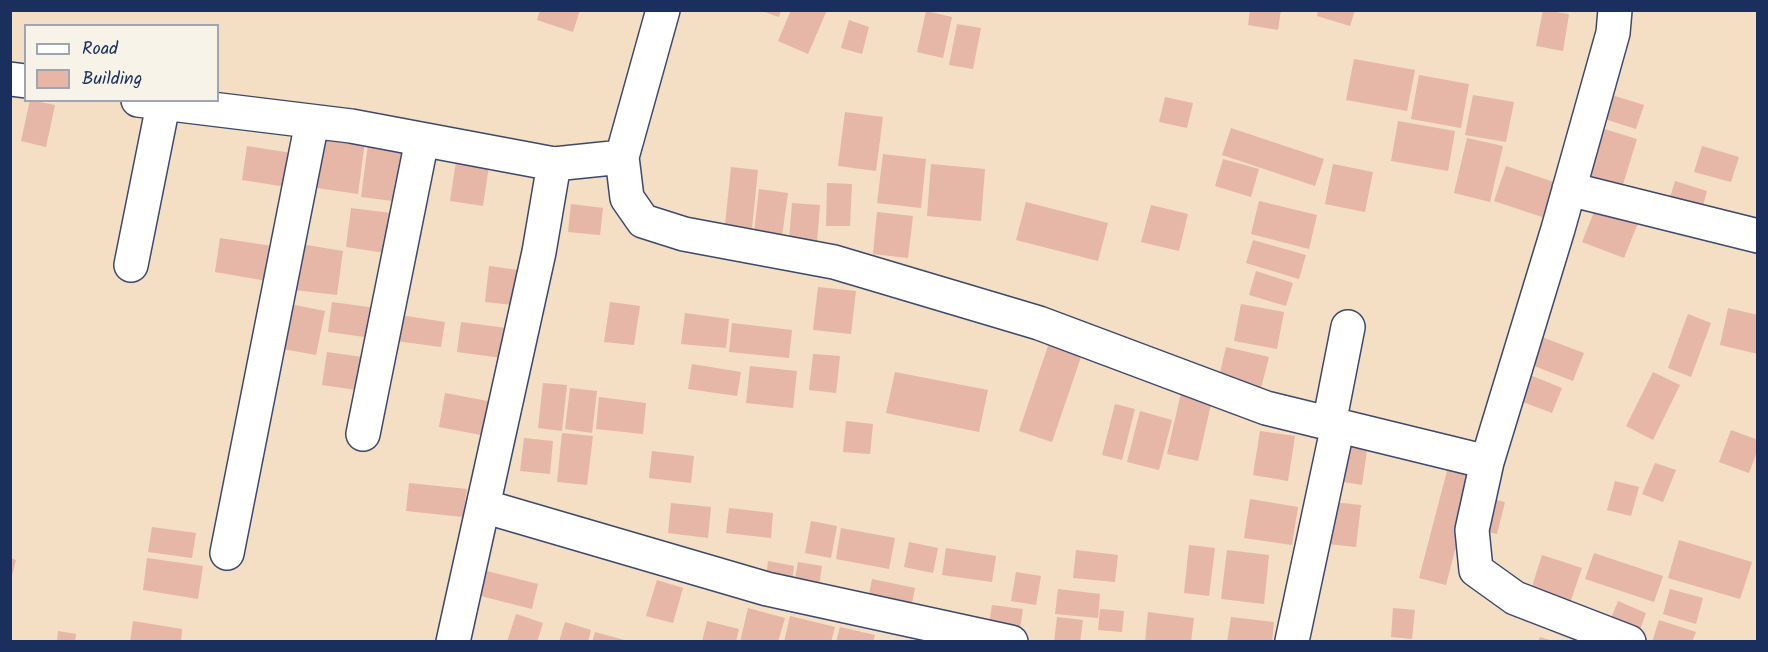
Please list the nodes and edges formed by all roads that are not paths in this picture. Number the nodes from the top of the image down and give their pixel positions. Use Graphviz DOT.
graph roads {
  1 [pos="663,10"];
  2 [pos="1615,10"];
  3 [pos="150,103"];
  4 [pos="312,122"];
  5 [pos="422,140"];
  6 [pos="622,157"];
  7 [pos="554,164"];
  8 [pos="1569,189"];
  9 [pos="1758,236"];
  10 [pos="132,265"];
  11 [pos="1348,327"];
  12 [pos="1333,425"];
  13 [pos="363,434"];
  14 [pos="1487,462"];
  15 [pos="483,506"];
  16 [pos="227,553"];
  17 [pos="1292,641"];
  18 [pos="453,642"];
  19 [pos="1011,642"];
  20 [pos="1629,642"];
  1 -- 6 [label="street"];
  2 -- 8 [label="street"];
  3 -- 4 [label="street"];
  3 -- 10 [label="street"];
  4 -- 5 [label="street"];
  4 -- 16 [label="street"];
  5 -- 7 [label="street"];
  5 -- 13 [label="street"];
  6 -- 7 [label="street"];
  6 -- 12 [label="street"];
  7 -- 15 [label="street"];
  8 -- 9 [label="street"];
  8 -- 14 [label="street"];
  11 -- 12 [label="street"];
  12 -- 14 [label="street"];
  12 -- 17 [label="street"];
  14 -- 20 [label="street"];
  15 -- 18 [label="street"];
  15 -- 19 [label="street"];
}
